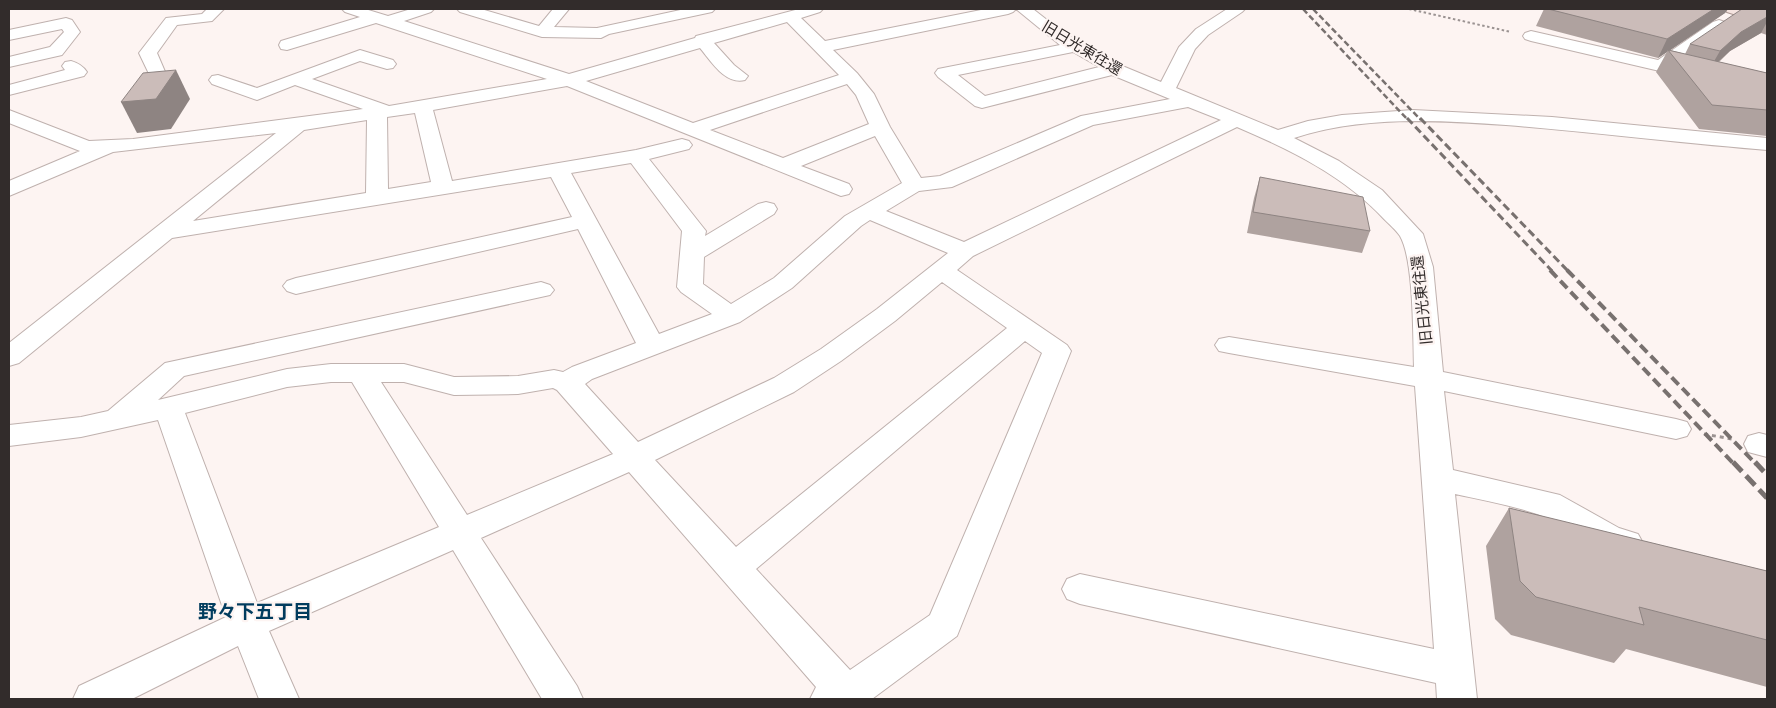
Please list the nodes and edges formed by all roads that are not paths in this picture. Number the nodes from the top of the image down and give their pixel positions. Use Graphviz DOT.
graph roads {
  1 [pos="216,9"];
  2 [pos="350,9"];
  3 [pos="426,9"];
  4 [pos="465,9"];
  5 [pos="561,9"];
  6 [pos="619,9"];
  7 [pos="707,9"];
  8 [pos="815,9"];
  9 [pos="1023,9"];
  10 [pos="1237,9"];
  11 [pos="1737,10"];
  12 [pos="790,13"];
  13 [pos="384,19"];
  14 [pos="1767,20"];
  15 [pos="603,31"];
  16 [pos="542,32"];
  17 [pos="1594,32"];
  18 [pos="9,35"];
  19 [pos="1531,36"];
  20 [pos="702,40"];
  21 [pos="1573,44"];
  22 [pos="287,45"];
  23 [pos="1074,46"];
  24 [pos="821,47"];
  25 [pos="9,62"];
  26 [pos="387,64"];
  27 [pos="71,66"];
  28 [pos="1662,66"];
  29 [pos="1114,69"];
  30 [pos="157,74"];
  31 [pos="739,76"];
  32 [pos="851,77"];
  33 [pos="296,79"];
  34 [pos="218,80"];
  35 [pos="569,80"];
  36 [pos="9,90"];
  37 [pos="1767,91"];
  38 [pos="1178,96"];
  39 [pos="423,106"];
  40 [pos="383,113"];
  41 [pos="9,116"];
  42 [pos="1237,120"];
  43 [pos="298,125"];
  44 [pos="880,127"];
  45 [pos="688,137"];
  46 [pos="1278,137"];
  47 [pos="1767,144"];
  48 [pos="106,148"];
  49 [pos="636,156"];
  50 [pos="784,165"];
  51 [pos="558,169"];
  52 [pos="914,185"];
  53 [pos="443,187"];
  54 [pos="9,189"];
  55 [pos="841,189"];
  56 [pos="377,197"];
  57 [pos="766,209"];
  58 [pos="870,212"];
  59 [pos="585,220"];
  60 [pos="165,232"];
  61 [pos="693,254"];
  62 [pos="954,261"];
  63 [pos="296,286"];
  64 [pos="540,290"];
  65 [pos="731,316"];
  66 [pos="1024,328"];
  67 [pos="651,345"];
  68 [pos="1229,345"];
  69 [pos="9,357"];
  70 [pos="361,372"];
  71 [pos="1429,379"];
  72 [pos="567,383"];
  73 [pos="169,409"];
  74 [pos="116,420"];
  75 [pos="1676,429"];
  76 [pos="9,435"];
  77 [pos="635,457"];
  78 [pos="1437,478"];
  79 [pos="460,532"];
  80 [pos="1656,550"];
  81 [pos="733,569"];
  82 [pos="1080,589"];
  83 [pos="247,624"];
  84 [pos="1456,685"];
  85 [pos="847,695"];
  86 [pos="93,699"];
  87 [pos="279,699"];
  88 [pos="563,699"];
  1 -- 30 [label="street"];
  2 -- 13 [label="street"];
  3 -- 13 [label="street"];
  4 -- 16 [label="street"];
  5 -- 16 [label="street"];
  6 -- 15 [label="street"];
  7 -- 15 [label="street"];
  8 -- 12 [label="street"];
  9 -- 23 [label="street, 旧日光東往還"];
  9 -- 24 [label="street"];
  10 -- 38 [label="street"];
  11 -- 14 [label="main road"];
  11 -- 28 [label="street"];
  12 -- 20 [label="street"];
  12 -- 24 [label="street"];
  13 -- 22 [label="street"];
  13 -- 35 [label="street"];
  15 -- 16 [label="street"];
  15 -- 35 [label="street"];
  17 -- 21 [label="street"];
  18 -- 25 [label="street"];
  19 -- 21 [label="street"];
  20 -- 31 [label="street"];
  20 -- 35 [label="street"];
  21 -- 28 [label="street"];
  23 -- 29 [label="street, 旧日光東往還"];
  23 -- 29 [label="street"];
  24 -- 32 [label="street"];
  26 -- 33 [label="street"];
  27 -- 36 [label="street"];
  28 -- 37 [label="street"];
  29 -- 38 [label="street, 旧日光東往還"];
  32 -- 44 [label="street"];
  32 -- 45 [label="street"];
  33 -- 34 [label="street"];
  33 -- 40 [label="street"];
  35 -- 39 [label="street"];
  35 -- 45 [label="street"];
  38 -- 42 [label="street, 旧日光東往還"];
  38 -- 52 [label="street"];
  39 -- 40 [label="street"];
  39 -- 53 [label="street"];
  40 -- 43 [label="street"];
  40 -- 56 [label="street"];
  41 -- 48 [label="street"];
  42 -- 46 [label="street, 旧日光東往還"];
  42 -- 62 [label="street"];
  43 -- 48 [label="street"];
  43 -- 60 [label="street"];
  44 -- 50 [label="street"];
  44 -- 52 [label="street"];
  45 -- 49 [label="street"];
  45 -- 50 [label="street"];
  46 -- 47 [label="street"];
  46 -- 71 [label="street, 旧日光東往還"];
  48 -- 54 [label="street"];
  49 -- 51 [label="street"];
  49 -- 61 [label="street"];
  50 -- 55 [label="street"];
  51 -- 53 [label="street"];
  51 -- 59 [label="street"];
  52 -- 58 [label="street"];
  53 -- 56 [label="street"];
  56 -- 60 [label="street"];
  57 -- 61 [label="street"];
  58 -- 62 [label="street"];
  58 -- 65 [label="street"];
  59 -- 63 [label="street"];
  59 -- 67 [label="street"];
  60 -- 69 [label="street"];
  61 -- 65 [label="street"];
  62 -- 66 [label="street"];
  62 -- 77 [label="street"];
  64 -- 74 [label="street"];
  65 -- 67 [label="street"];
  66 -- 81 [label="street"];
  66 -- 85 [label="street"];
  67 -- 72 [label="street"];
  68 -- 71 [label="street"];
  70 -- 72 [label="street"];
  70 -- 73 [label="street"];
  70 -- 79 [label="street"];
  71 -- 75 [label="street"];
  71 -- 78 [label="street, 旧日光東往還"];
  72 -- 77 [label="street"];
  73 -- 74 [label="street"];
  73 -- 83 [label="street"];
  74 -- 76 [label="street"];
  77 -- 79 [label="street"];
  77 -- 81 [label="street"];
  78 -- 80 [label="street"];
  78 -- 84 [label="street, 旧日光東往還"];
  79 -- 83 [label="street"];
  79 -- 88 [label="street"];
  81 -- 85 [label="street"];
  82 -- 84 [label="street"];
  83 -- 86 [label="street"];
  83 -- 87 [label="street"];
}
